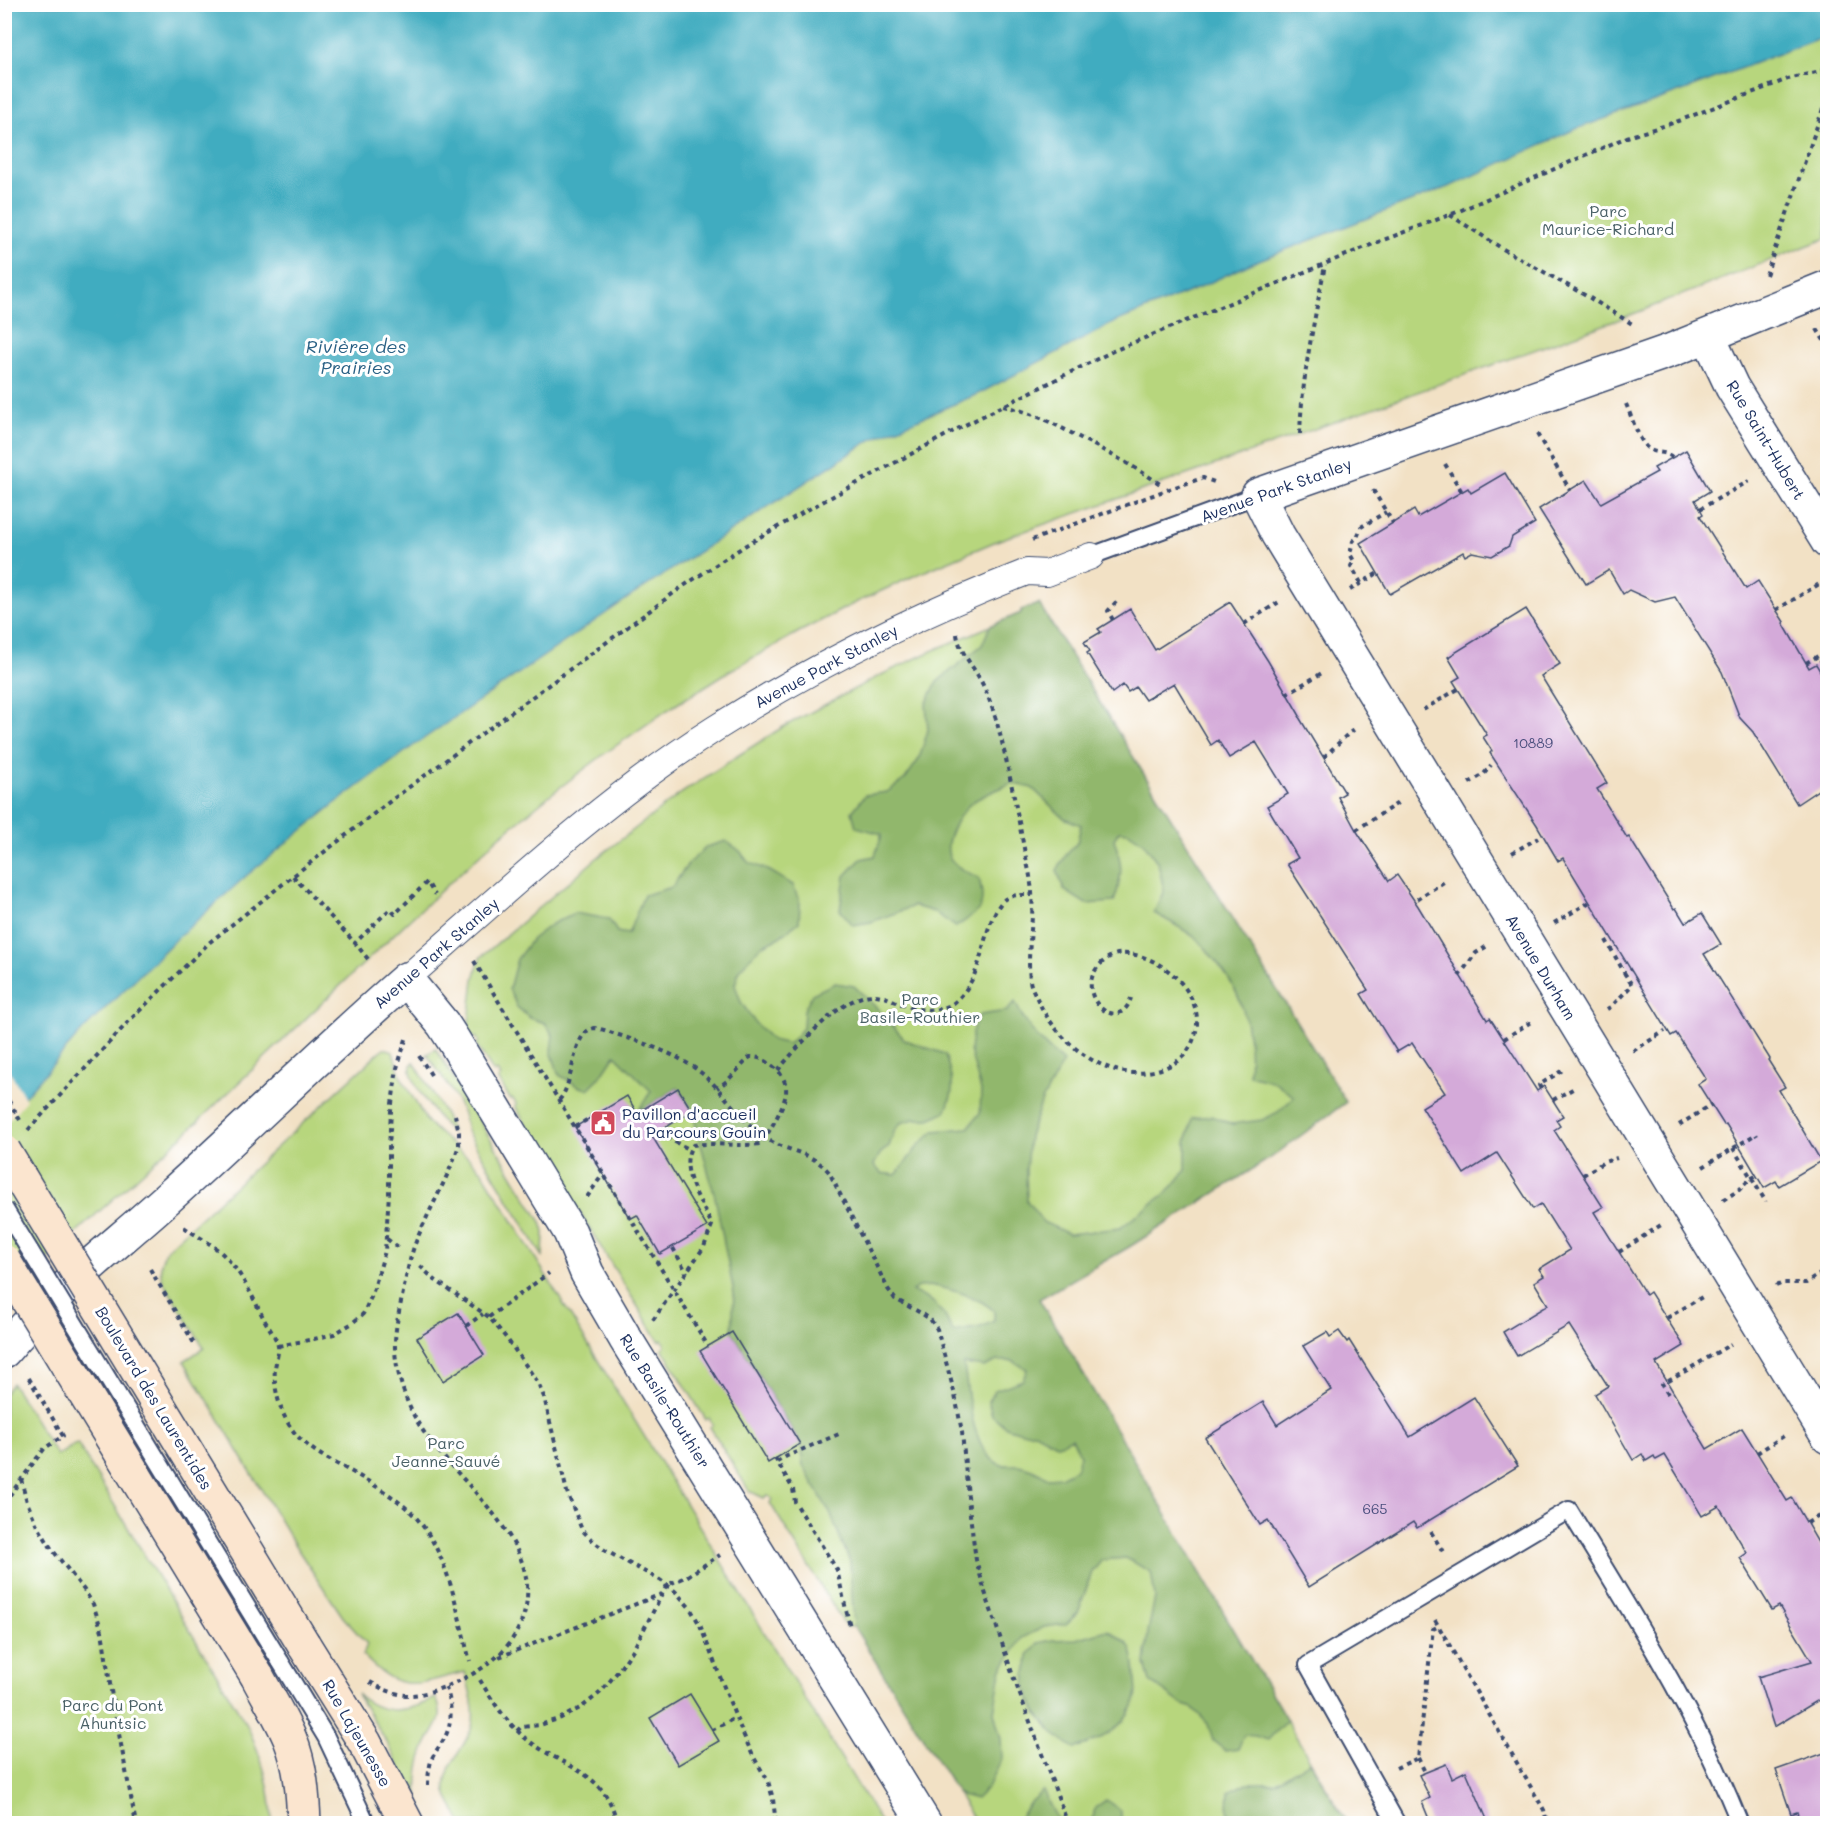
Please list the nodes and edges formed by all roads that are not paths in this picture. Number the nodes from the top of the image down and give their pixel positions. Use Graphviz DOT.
graph roads {
  1 [pos="1827,287"];
  2 [pos="1708,336"];
  3 [pos="1258,495"];
  4 [pos="1827,542"];
  5 [pos="1091,556"];
  6 [pos="406,979"];
  7 [pos="16,1141"];
  8 [pos="4,1208"];
  9 [pos="4,1261"];
  10 [pos="14,1360"];
  11 [pos="1827,1437"];
  12 [pos="280,1661"];
  13 [pos="304,1824"];
  14 [pos="367,1824"];
  15 [pos="407,1824"];
  16 [pos="925,1824"];
  17 [pos="1397,1824"];
  18 [pos="1740,1824"];
  1 -- 2 [label="street, Avenue Park Stanley"];
  2 -- 3 [label="street, Avenue Park Stanley"];
  2 -- 4 [label="street, Rue Saint-Hubert"];
  3 -- 5 [label="lane, Avenue Park Stanley"];
  3 -- 11 [label="street, Avenue Durham"];
  5 -- 6 [label="street, Avenue Park Stanley"];
  6 -- 10 [label="street, Avenue Park Stanley"];
  6 -- 16 [label="street, Rue Basile-Routhier"];
  7 -- 12 [label="main road, Boulevard des Laurentides, bridge"];
  8 -- 12 [label="lane, Boulevard des Laurentides, bridge"];
  9 -- 12 [label="main road, bridge"];
  12 -- 13 [label="main road"];
  12 -- 14 [label="lane, Rue Lajeunesse"];
  12 -- 15 [label="main road, Rue Lajeunesse"];
  17 -- 18 [label="lane"];
}
